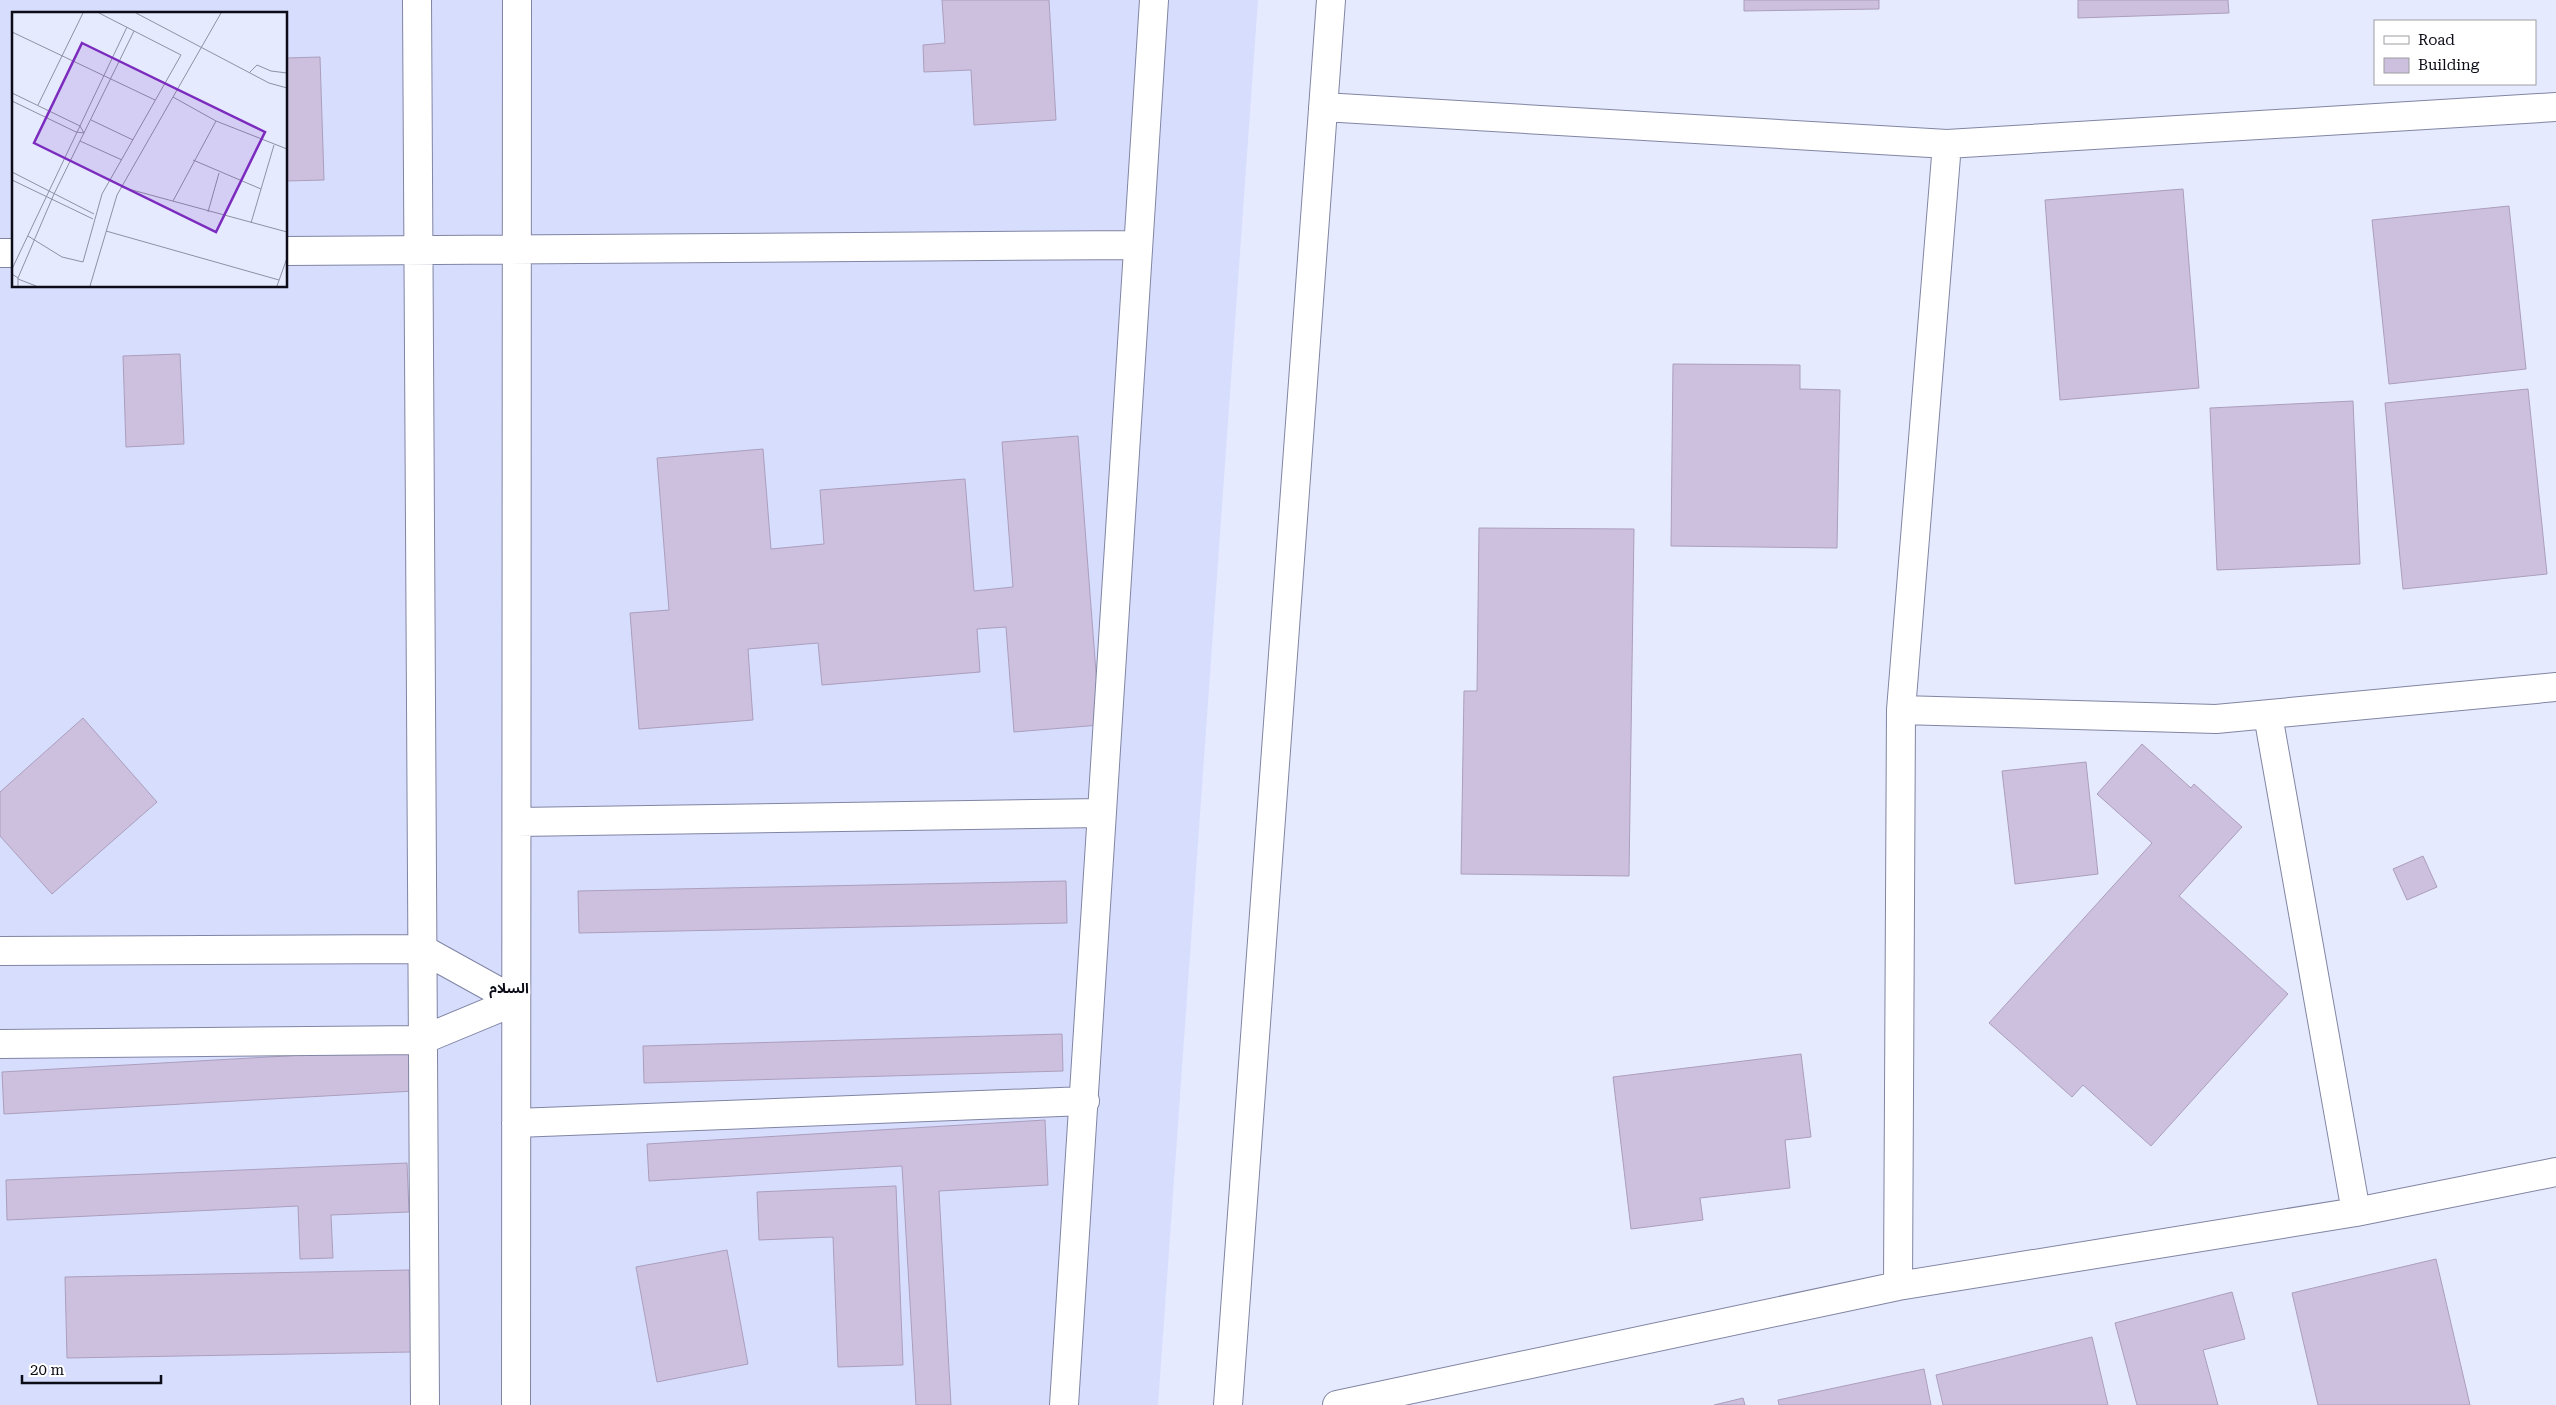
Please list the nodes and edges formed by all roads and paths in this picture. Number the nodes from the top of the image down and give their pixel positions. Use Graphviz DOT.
graph roads {
  1 [pos="417,0"];
  2 [pos="517,0"];
  3 [pos="1154,0"];
  4 [pos="1330,0"];
  5 [pos="1323,106"];
  6 [pos="2556,107"];
  7 [pos="1947,144"];
  8 [pos="1138,245"];
  9 [pos="517,249"];
  10 [pos="419,250"];
  11 [pos="288,251"];
  12 [pos="2556,687"];
  13 [pos="1900,710"];
  14 [pos="2268,714"];
  15 [pos="1102,813"];
  16 [pos="517,822"];
  17 [pos="422,948"];
  18 [pos="0,950"];
  19 [pos="516,1001"];
  20 [pos="422,1040"];
  21 [pos="0,1044"];
  22 [pos="1085,1101"];
  23 [pos="516,1123"];
  24 [pos="2556,1172"];
  25 [pos="2356,1212"];
  26 [pos="1898,1286"];
  27 [pos="425,1405"];
  28 [pos="516,1405"];
  29 [pos="1064,1405"];
  30 [pos="1228,1405"];
  31 [pos="1336,1405"];
  1 -- 10 [label="street"];
  2 -- 9 [label="street"];
  3 -- 8 [label="street"];
  4 -- 5 [label="street"];
  5 -- 7 [label="street"];
  5 -- 30 [label="street"];
  6 -- 7 [label="street"];
  7 -- 13 [label="street"];
  8 -- 9 [label="street"];
  8 -- 15 [label="street"];
  9 -- 10 [label="street"];
  9 -- 16 [label="street"];
  10 -- 11 [label="street"];
  10 -- 17 [label="street"];
  12 -- 14 [label="street"];
  13 -- 14 [label="street"];
  13 -- 26 [label="street"];
  14 -- 25 [label="street"];
  15 -- 16 [label="street"];
  15 -- 22 [label="street"];
  16 -- 19 [label="street"];
  17 -- 18 [label="street"];
  17 -- 19 [label="street"];
  17 -- 20 [label="street"];
  19 -- 20 [label="street"];
  19 -- 23 [label="street"];
  20 -- 21 [label="street"];
  20 -- 27 [label="street"];
  22 -- 23 [label="street"];
  22 -- 29 [label="street"];
  23 -- 28 [label="street"];
  24 -- 25 [label="street"];
  25 -- 26 [label="street"];
  26 -- 31 [label="street"];
}
